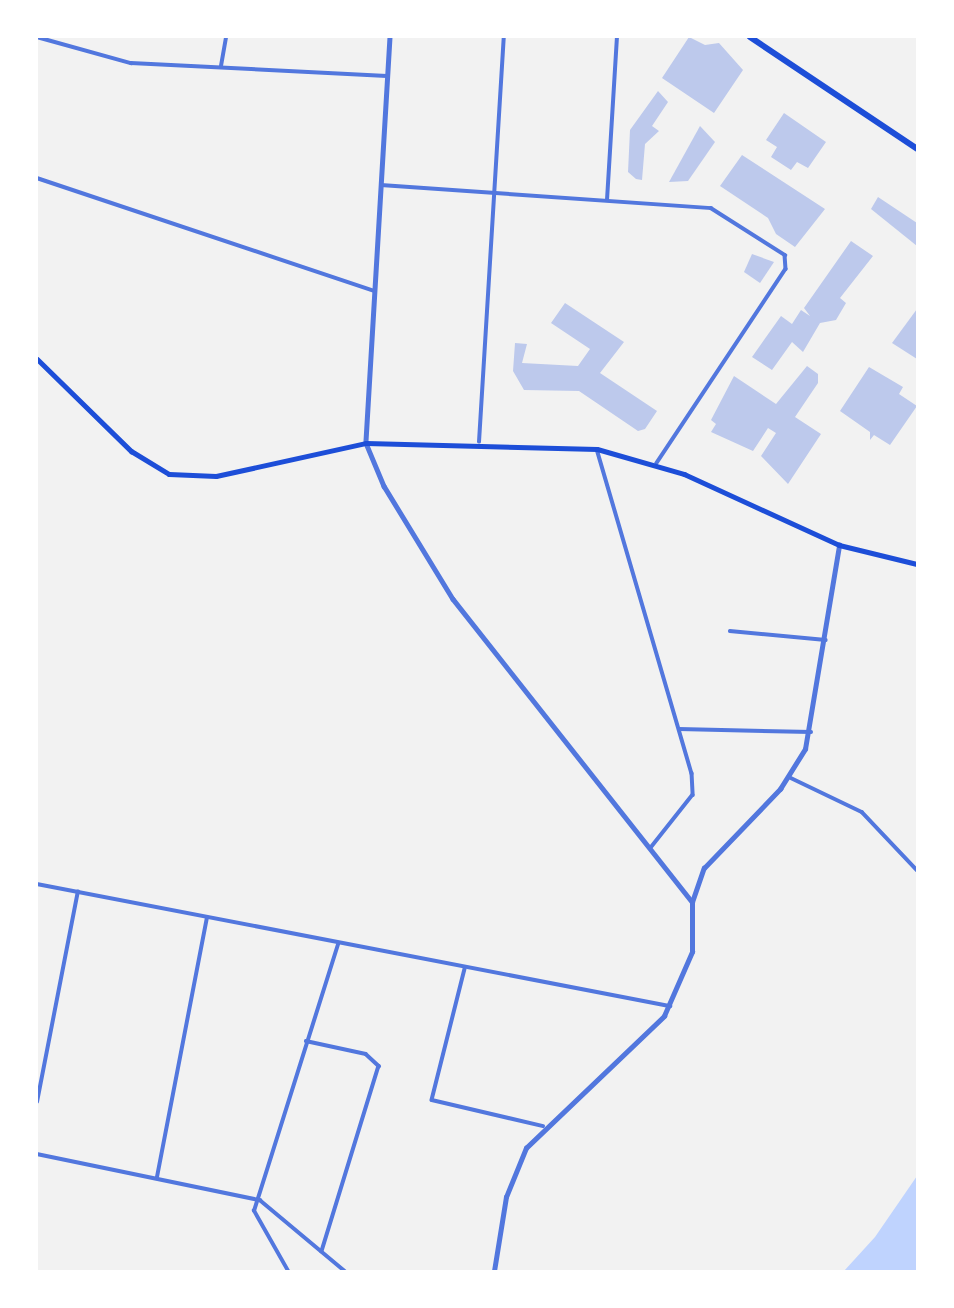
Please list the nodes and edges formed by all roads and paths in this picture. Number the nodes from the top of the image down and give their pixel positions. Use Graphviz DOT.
graph roads {
  1 [pos="37,37"];
  2 [pos="226,37"];
  3 [pos="390,37"];
  4 [pos="504,37"];
  5 [pos="617,37"];
  6 [pos="750,37"];
  7 [pos="56,39"];
  8 [pos="221,65"];
  9 [pos="387,76"];
  10 [pos="917,149"];
  11 [pos="37,178"];
  12 [pos="382,185"];
  13 [pos="494,192"];
  14 [pos="607,200"];
  15 [pos="375,291"];
  16 [pos="37,359"];
  17 [pos="479,442"];
  18 [pos="366,443"];
  19 [pos="597,449"];
  20 [pos="657,463"];
  21 [pos="839,545"];
  22 [pos="917,564"];
  23 [pos="730,631"];
  24 [pos="826,640"];
  25 [pos="679,729"];
  26 [pos="811,732"];
  27 [pos="789,777"];
  28 [pos="651,848"];
  29 [pos="917,870"];
  30 [pos="37,884"];
  31 [pos="78,892"];
  32 [pos="692,902"];
  33 [pos="207,918"];
  34 [pos="338,945"];
  35 [pos="465,969"];
  36 [pos="670,1006"];
  37 [pos="306,1041"];
  38 [pos="37,1102"];
  39 [pos="542,1126"];
  40 [pos="37,1154"];
  41 [pos="156,1177"];
  42 [pos="260,1200"];
  43 [pos="322,1251"];
  44 [pos="288,1271"];
  45 [pos="345,1271"];
  46 [pos="494,1271"];
  1 -- 7 [label="street"];
  2 -- 8 [label="street"];
  3 -- 9 [label="street"];
  4 -- 13 [label="street"];
  5 -- 14 [label="street"];
  6 -- 10 [label="main road"];
  7 -- 8 [label="street"];
  8 -- 9 [label="street"];
  9 -- 12 [label="street"];
  11 -- 15 [label="street"];
  12 -- 13 [label="street"];
  12 -- 15 [label="street"];
  13 -- 14 [label="street"];
  13 -- 17 [label="street"];
  14 -- 20 [label="street"];
  15 -- 18 [label="street"];
  16 -- 18 [label="main road"];
  17 -- 18 [label="main road"];
  17 -- 19 [label="main road"];
  18 -- 28 [label="street"];
  19 -- 20 [label="main road"];
  19 -- 25 [label="street"];
  20 -- 21 [label="main road"];
  21 -- 22 [label="main road"];
  21 -- 24 [label="street"];
  23 -- 24 [label="street"];
  24 -- 26 [label="street"];
  25 -- 26 [label="street"];
  25 -- 28 [label="street"];
  26 -- 27 [label="street"];
  27 -- 29 [label="street"];
  27 -- 32 [label="street"];
  28 -- 32 [label="street"];
  30 -- 31 [label="street"];
  31 -- 33 [label="street"];
  31 -- 38 [label="street"];
  32 -- 36 [label="street"];
  33 -- 34 [label="street"];
  33 -- 41 [label="street"];
  34 -- 35 [label="street"];
  34 -- 37 [label="street"];
  35 -- 36 [label="street"];
  35 -- 39 [label="street"];
  36 -- 39 [label="street"];
  37 -- 42 [label="street"];
  37 -- 43 [label="street"];
  39 -- 46 [label="street"];
  40 -- 41 [label="street"];
  41 -- 42 [label="street"];
  42 -- 43 [label="street"];
  42 -- 44 [label="street"];
  43 -- 45 [label="street"];
}
